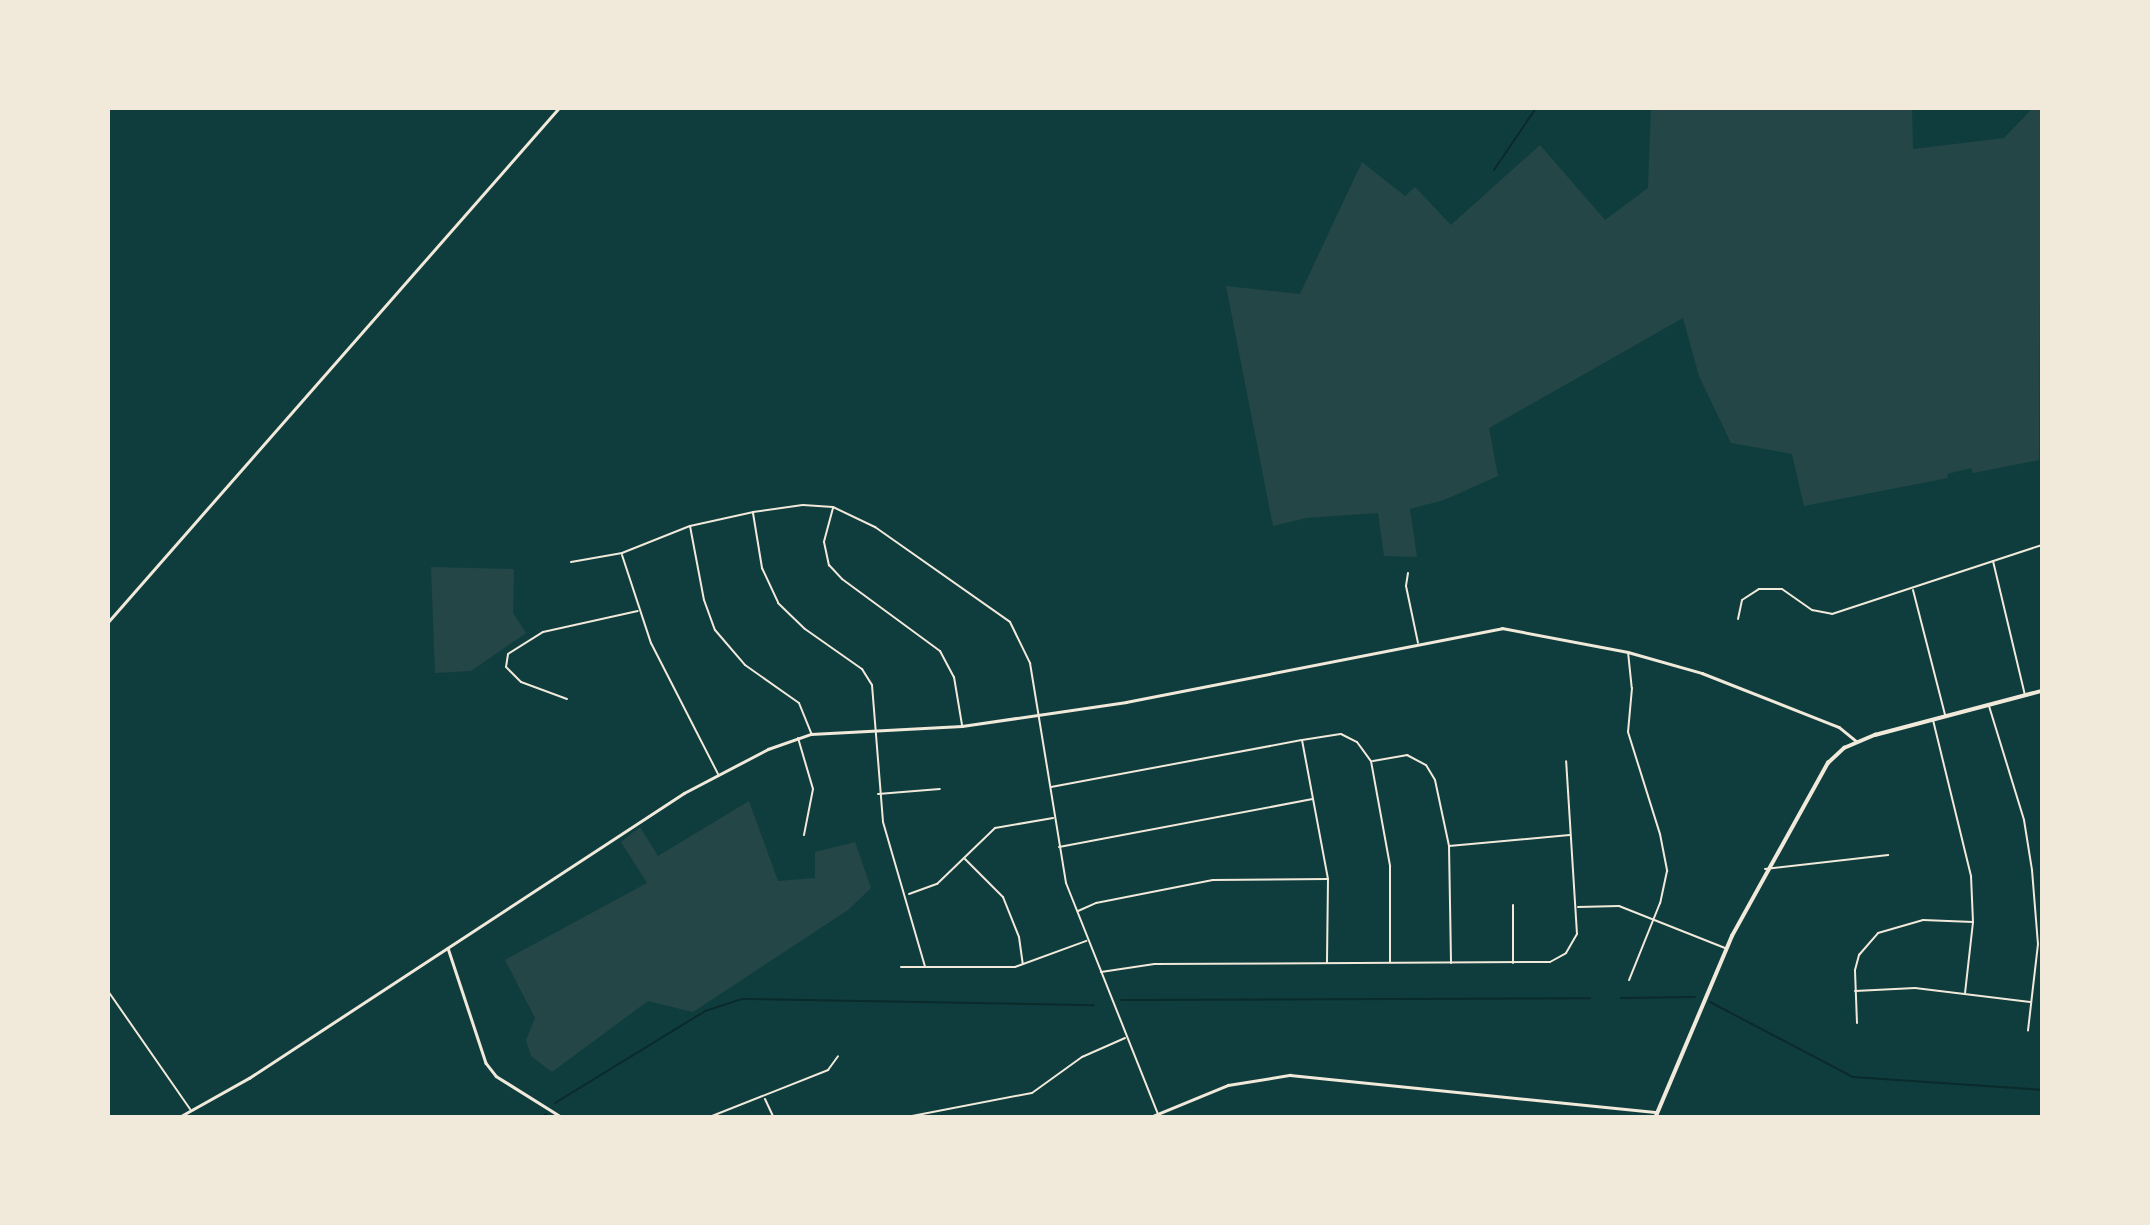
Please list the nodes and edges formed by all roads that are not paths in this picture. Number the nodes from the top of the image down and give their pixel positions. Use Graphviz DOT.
graph roads {
  1 [pos="559,108"];
  2 [pos="833,507"];
  3 [pos="752,512"];
  4 [pos="690,526"];
  5 [pos="2042,545"];
  6 [pos="622,553"];
  7 [pos="1993,561"];
  8 [pos="571,562"];
  9 [pos="1408,573"];
  10 [pos="1913,590"];
  11 [pos="639,611"];
  12 [pos="1738,619"];
  13 [pos="108,622"];
  14 [pos="1418,643"];
  15 [pos="1628,652"];
  16 [pos="2042,691"];
  17 [pos="2026,696"];
  18 [pos="567,699"];
  19 [pos="1989,705"];
  20 [pos="1040,715"];
  21 [pos="1945,716"];
  22 [pos="1933,720"];
  23 [pos="962,726"];
  24 [pos="876,731"];
  25 [pos="811,734"];
  26 [pos="798,738"];
  27 [pos="1302,740"];
  28 [pos="1856,741"];
  29 [pos="1371,761"];
  30 [pos="1566,761"];
  31 [pos="718,774"];
  32 [pos="1051,787"];
  33 [pos="940,789"];
  34 [pos="878,794"];
  35 [pos="1312,799"];
  36 [pos="1054,818"];
  37 [pos="803,835"];
  38 [pos="1570,835"];
  39 [pos="1448,846"];
  40 [pos="1059,847"];
  41 [pos="1888,855"];
  42 [pos="965,859"];
  43 [pos="1765,869"];
  44 [pos="1328,880"];
  45 [pos="908,894"];
  46 [pos="1513,905"];
  47 [pos="1577,907"];
  48 [pos="1076,912"];
  49 [pos="1654,920"];
  50 [pos="1973,922"];
  51 [pos="1087,941"];
  52 [pos="448,948"];
  53 [pos="1726,949"];
  54 [pos="1390,963"];
  55 [pos="1327,964"];
  56 [pos="1451,964"];
  57 [pos="1513,964"];
  58 [pos="1023,965"];
  59 [pos="901,967"];
  60 [pos="925,967"];
  61 [pos="1100,972"];
  62 [pos="1629,980"];
  63 [pos="108,991"];
  64 [pos="1855,991"];
  65 [pos="1965,993"];
  66 [pos="2032,1002"];
  67 [pos="1857,1023"];
  68 [pos="2028,1030"];
  69 [pos="1126,1038"];
  70 [pos="838,1056"];
  71 [pos="765,1099"];
  72 [pos="191,1110"];
  73 [pos="1656,1114"];
  74 [pos="1158,1115"];
  75 [pos="181,1116"];
  76 [pos="560,1116"];
  77 [pos="712,1116"];
  78 [pos="773,1116"];
  79 [pos="912,1116"];
  80 [pos="1153,1116"];
  1 -- 13 [label="street"];
  2 -- 3 [label="street"];
  2 -- 20 [label="street"];
  2 -- 23 [label="street"];
  3 -- 4 [label="street"];
  3 -- 24 [label="street"];
  4 -- 6 [label="street"];
  4 -- 25 [label="street"];
  5 -- 7 [label="street"];
  6 -- 8 [label="street"];
  6 -- 11 [label="street"];
  7 -- 10 [label="street"];
  7 -- 17 [label="street"];
  9 -- 14 [label="street"];
  10 -- 12 [label="street"];
  10 -- 21 [label="street"];
  11 -- 18 [label="street"];
  11 -- 31 [label="street"];
  14 -- 15 [label="street"];
  14 -- 20 [label="street"];
  15 -- 28 [label="street"];
  15 -- 49 [label="street"];
  16 -- 17 [label="main road"];
  17 -- 19 [label="main road"];
  19 -- 21 [label="main road"];
  19 -- 66 [label="street"];
  20 -- 23 [label="street"];
  20 -- 32 [label="street"];
  21 -- 22 [label="main road"];
  22 -- 28 [label="main road"];
  22 -- 50 [label="street"];
  23 -- 24 [label="street"];
  24 -- 25 [label="street"];
  24 -- 34 [label="street"];
  25 -- 26 [label="street"];
  26 -- 31 [label="street"];
  26 -- 37 [label="street"];
  27 -- 29 [label="street"];
  27 -- 32 [label="street"];
  27 -- 35 [label="street"];
  28 -- 43 [label="main road"];
  29 -- 39 [label="street"];
  29 -- 54 [label="street"];
  30 -- 38 [label="street"];
  31 -- 52 [label="street"];
  32 -- 36 [label="street"];
  33 -- 34 [label="street"];
  34 -- 45 [label="street"];
  35 -- 40 [label="street"];
  35 -- 44 [label="street"];
  36 -- 40 [label="street"];
  36 -- 42 [label="street"];
  38 -- 39 [label="street"];
  38 -- 47 [label="street"];
  39 -- 56 [label="street"];
  40 -- 48 [label="street"];
  41 -- 43 [label="street"];
  42 -- 45 [label="street"];
  42 -- 58 [label="street"];
  43 -- 53 [label="main road"];
  44 -- 48 [label="street"];
  44 -- 55 [label="street"];
  45 -- 60 [label="street"];
  46 -- 57 [label="street"];
  47 -- 49 [label="street"];
  47 -- 57 [label="street"];
  48 -- 51 [label="street"];
  49 -- 53 [label="street"];
  49 -- 62 [label="street"];
  50 -- 64 [label="street"];
  50 -- 65 [label="street"];
  51 -- 58 [label="street"];
  51 -- 61 [label="street"];
  52 -- 72 [label="street"];
  52 -- 76 [label="street"];
  53 -- 73 [label="main road"];
  54 -- 55 [label="street"];
  54 -- 56 [label="street"];
  55 -- 61 [label="street"];
  56 -- 57 [label="street"];
  58 -- 60 [label="street"];
  59 -- 60 [label="street"];
  61 -- 69 [label="street"];
  63 -- 72 [label="street"];
  64 -- 65 [label="street"];
  64 -- 67 [label="street"];
  65 -- 66 [label="street"];
  66 -- 68 [label="street"];
  69 -- 74 [label="street"];
  69 -- 79 [label="street"];
  70 -- 71 [label="street"];
  71 -- 77 [label="street"];
  71 -- 78 [label="street"];
  72 -- 75 [label="street"];
  73 -- 74 [label="street"];
  74 -- 80 [label="street"];
}
